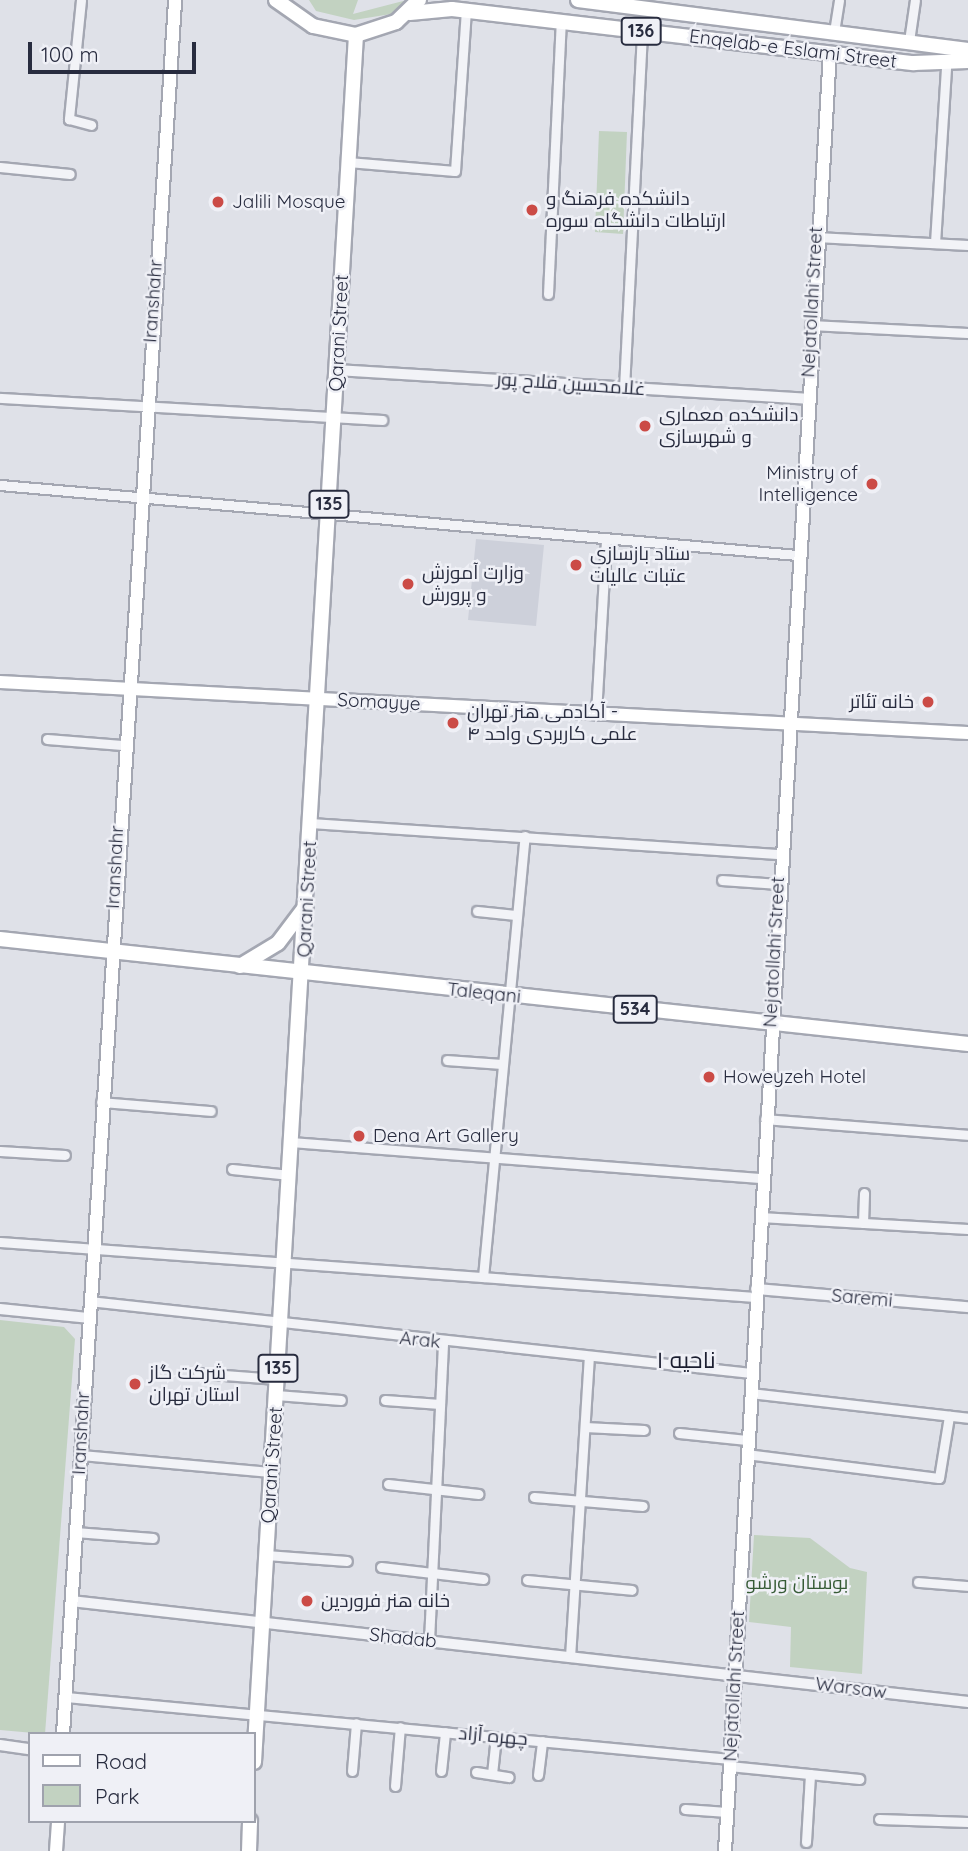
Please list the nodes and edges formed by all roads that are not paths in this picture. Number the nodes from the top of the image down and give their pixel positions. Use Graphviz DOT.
graph roads {
  1 [pos="81,0"];
  2 [pos="175,0"];
  3 [pos="419,0"];
  4 [pos="584,0"];
  5 [pos="839,0"];
  6 [pos="915,0"];
  7 [pos="275,1"];
  8 [pos="676,6"];
  9 [pos="466,11"];
  10 [pos="410,13"];
  11 [pos="561,22"];
  12 [pos="642,31"];
  13 [pos="834,32"];
  14 [pos="356,35"];
  15 [pos="909,41"];
  16 [pos="968,41"];
  17 [pos="968,50"];
  18 [pos="830,53"];
  19 [pos="968,61"];
  20 [pos="914,63"];
  21 [pos="946,68"];
  22 [pos="968,70"];
  23 [pos="91,125"];
  24 [pos="348,162"];
  25 [pos="0,167"];
  26 [pos="70,174"];
  27 [pos="816,237"];
  28 [pos="935,243"];
  29 [pos="968,245"];
  30 [pos="548,294"];
  31 [pos="810,326"];
  32 [pos="968,333"];
  33 [pos="337,370"];
  34 [pos="624,388"];
  35 [pos="0,398"];
  36 [pos="806,399"];
  37 [pos="146,407"];
  38 [pos="334,418"];
  39 [pos="382,420"];
  40 [pos="0,485"];
  41 [pos="139,497"];
  42 [pos="329,514"];
  43 [pos="606,538"];
  44 [pos="797,555"];
  45 [pos="0,682"];
  46 [pos="126,689"];
  47 [pos="318,699"];
  48 [pos="596,714"];
  49 [pos="787,724"];
  50 [pos="968,733"];
  51 [pos="47,738"];
  52 [pos="122,745"];
  53 [pos="311,823"];
  54 [pos="525,836"];
  55 [pos="779,853"];
  56 [pos="722,880"];
  57 [pos="778,884"];
  58 [pos="307,905"];
  59 [pos="477,911"];
  60 [pos="516,915"];
  61 [pos="0,939"];
  62 [pos="110,951"];
  63 [pos="240,967"];
  64 [pos="302,974"];
  65 [pos="507,995"];
  66 [pos="770,1023"];
  67 [pos="968,1044"];
  68 [pos="447,1060"];
  69 [pos="501,1064"];
  70 [pos="101,1102"];
  71 [pos="211,1111"];
  72 [pos="765,1119"];
  73 [pos="968,1135"];
  74 [pos="292,1142"];
  75 [pos="0,1152"];
  76 [pos="65,1155"];
  77 [pos="493,1158"];
  78 [pos="232,1169"];
  79 [pos="290,1175"];
  80 [pos="762,1178"];
  81 [pos="864,1193"];
  82 [pos="760,1217"];
  83 [pos="863,1223"];
  84 [pos="968,1229"];
  85 [pos="0,1242"];
  86 [pos="92,1249"];
  87 [pos="285,1262"];
  88 [pos="483,1277"];
  89 [pos="755,1293"];
  90 [pos="89,1301"];
  91 [pos="968,1307"];
  92 [pos="0,1309"];
  93 [pos="88,1318"];
  94 [pos="280,1327"];
  95 [pos="443,1343"];
  96 [pos="589,1357"];
  97 [pos="198,1373"];
  98 [pos="751,1373"];
  99 [pos="277,1379"];
  100 [pos="750,1393"];
  101 [pos="276,1395"];
  102 [pos="341,1400"];
  103 [pos="384,1400"];
  104 [pos="440,1404"];
  105 [pos="949,1416"];
  106 [pos="968,1418"];
  107 [pos="585,1427"];
  108 [pos="644,1430"];
  109 [pos="679,1433"];
  110 [pos="747,1440"];
  111 [pos="747,1454"];
  112 [pos="80,1455"];
  113 [pos="271,1472"];
  114 [pos="388,1485"];
  115 [pos="436,1490"];
  116 [pos="478,1494"];
  117 [pos="534,1497"];
  118 [pos="580,1501"];
  119 [pos="643,1506"];
  120 [pos="75,1532"];
  121 [pos="153,1538"];
  122 [pos="266,1555"];
  123 [pos="347,1561"];
  124 [pos="381,1567"];
  125 [pos="432,1574"];
  126 [pos="483,1579"];
  127 [pos="527,1580"];
  128 [pos="918,1582"];
  129 [pos="575,1585"];
  130 [pos="968,1586"];
  131 [pos="632,1590"];
  132 [pos="71,1601"];
  133 [pos="262,1622"];
  134 [pos="429,1641"];
  135 [pos="570,1657"];
  136 [pos="734,1675"];
  137 [pos="66,1697"];
  138 [pos="968,1702"];
  139 [pos="257,1714"];
  140 [pos="356,1723"];
  141 [pos="400,1727"];
  142 [pos="63,1732"];
  143 [pos="256,1732"];
  144 [pos="444,1732"];
  145 [pos="496,1737"];
  146 [pos="542,1741"];
  147 [pos="0,1745"];
  148 [pos="28,1749"];
  149 [pos="730,1762"];
  150 [pos="352,1771"];
  151 [pos="441,1771"];
  152 [pos="476,1772"];
  153 [pos="492,1774"];
  154 [pos="810,1774"];
  155 [pos="538,1775"];
  156 [pos="509,1777"];
  157 [pos="859,1779"];
  158 [pos="395,1786"];
  159 [pos="685,1809"];
  160 [pos="727,1812"];
  161 [pos="879,1819"];
  162 [pos="968,1822"];
  163 [pos="58,1823"];
  164 [pos="250,1823"];
  165 [pos="806,1842"];
  166 [pos="57,1851"];
  167 [pos="249,1851"];
  168 [pos="725,1851"];
  1 -- 23 [label="street"];
  2 -- 37 [label="main road, Iranshahr"];
  3 -- 10 [label="main road"];
  4 -- 8 [label="main road, Enqelab-e Eslami Street / 136"];
  5 -- 13 [label="street"];
  6 -- 15 [label="street"];
  7 -- 14 [label="main road"];
  8 -- 13 [label="main road, Enqelab-e Eslami Street / 136"];
  9 -- 10 [label="main road, Enqelab-e Eslami Street / 136"];
  9 -- 11 [label="main road, Enqelab-e Eslami Street / 136"];
  9 -- 24 [label="street"];
  10 -- 14 [label="main road"];
  11 -- 12 [label="main road, Enqelab-e Eslami Street / 136"];
  11 -- 30 [label="street"];
  12 -- 18 [label="main road, Enqelab-e Eslami Street / 136"];
  12 -- 34 [label="street"];
  13 -- 15 [label="main road, Enqelab-e Eslami Street / 136"];
  13 -- 18 [label="main road"];
  14 -- 24 [label="main road, Qarani Street / 135"];
  15 -- 16 [label="main road"];
  15 -- 17 [label="main road, Enqelab-e Eslami Street / 136"];
  18 -- 20 [label="main road, Enqelab-e Eslami Street / 136"];
  18 -- 27 [label="main road, Nejatollahi Street"];
  19 -- 20 [label="main road, Enqelab-e Eslami Street / 136"];
  20 -- 21 [label="main road"];
  21 -- 22 [label="main road"];
  21 -- 28 [label="street"];
  24 -- 33 [label="main road, Qarani Street / 135"];
  25 -- 26 [label="street"];
  27 -- 28 [label="street"];
  27 -- 31 [label="main road, Nejatollahi Street"];
  28 -- 29 [label="street"];
  31 -- 32 [label="street"];
  31 -- 36 [label="main road, Nejatollahi Street"];
  33 -- 34 [label="street, غلامحسین فلاح‌ پور"];
  33 -- 38 [label="main road, Qarani Street / 135"];
  34 -- 36 [label="street, غلامحسین فلاح‌ پور"];
  35 -- 37 [label="street"];
  36 -- 44 [label="main road, Nejatollahi Street"];
  37 -- 38 [label="street"];
  37 -- 41 [label="main road, Iranshahr"];
  38 -- 39 [label="street"];
  38 -- 42 [label="main road, Qarani Street / 135"];
  40 -- 41 [label="street"];
  41 -- 42 [label="street"];
  41 -- 46 [label="main road, Iranshahr"];
  42 -- 43 [label="street"];
  42 -- 47 [label="main road, Qarani Street / 135"];
  43 -- 44 [label="street"];
  43 -- 48 [label="street"];
  44 -- 49 [label="main road, Nejatollahi Street"];
  45 -- 46 [label="main road, Somayye"];
  46 -- 47 [label="main road, Somayye"];
  46 -- 52 [label="main road, Iranshahr"];
  47 -- 48 [label="main road, Somayye"];
  47 -- 53 [label="main road, Qarani Street / 135"];
  48 -- 49 [label="main road, Somayye"];
  49 -- 50 [label="main road, Somayye"];
  49 -- 55 [label="main road, Nejatollahi Street"];
  51 -- 52 [label="street"];
  52 -- 62 [label="main road, Iranshahr"];
  53 -- 54 [label="street"];
  53 -- 58 [label="main road, Qarani Street / 135"];
  54 -- 55 [label="street"];
  54 -- 60 [label="street"];
  55 -- 57 [label="main road, Nejatollahi Street"];
  56 -- 57 [label="street"];
  57 -- 66 [label="main road, Nejatollahi Street"];
  58 -- 63 [label="main road"];
  58 -- 64 [label="main road, Qarani Street / 135"];
  59 -- 60 [label="street"];
  60 -- 65 [label="street"];
  61 -- 62 [label="main road, Taleqani / 534"];
  62 -- 63 [label="main road, Taleqani / 534"];
  62 -- 70 [label="main road, Iranshahr"];
  63 -- 64 [label="main road, Taleqani / 534"];
  64 -- 65 [label="main road, Taleqani / 534"];
  64 -- 74 [label="main road, Qarani Street / 135"];
  65 -- 66 [label="main road, Taleqani / 534"];
  65 -- 69 [label="street"];
  66 -- 67 [label="main road, Taleqani / 534"];
  66 -- 72 [label="main road, Nejatollahi Street"];
  68 -- 69 [label="street"];
  69 -- 77 [label="street"];
  70 -- 71 [label="street"];
  70 -- 86 [label="main road, Iranshahr"];
  72 -- 73 [label="street"];
  72 -- 80 [label="main road, Nejatollahi Street"];
  74 -- 77 [label="street"];
  74 -- 79 [label="main road, Qarani Street / 135"];
  75 -- 76 [label="street"];
  77 -- 80 [label="street"];
  77 -- 88 [label="street"];
  78 -- 79 [label="street"];
  79 -- 87 [label="main road, Qarani Street / 135"];
  80 -- 82 [label="main road, Nejatollahi Street"];
  81 -- 83 [label="street"];
  82 -- 83 [label="street"];
  82 -- 89 [label="main road, Nejatollahi Street"];
  83 -- 84 [label="street"];
  85 -- 86 [label="street"];
  86 -- 87 [label="street"];
  86 -- 90 [label="main road, Iranshahr"];
  87 -- 88 [label="street"];
  87 -- 94 [label="main road, Qarani Street / 135"];
  88 -- 89 [label="street"];
  89 -- 91 [label="street, Saremi"];
  89 -- 98 [label="main road, Nejatollahi Street"];
  90 -- 93 [label="main road, Iranshahr"];
  90 -- 94 [label="street, Arak"];
  92 -- 93 [label="street"];
  93 -- 112 [label="main road, Iranshahr"];
  94 -- 95 [label="street, Arak"];
  94 -- 99 [label="main road, Qarani Street / 135"];
  95 -- 96 [label="street, Arak"];
  95 -- 104 [label="street"];
  96 -- 98 [label="street, Arak"];
  96 -- 107 [label="street"];
  97 -- 99 [label="street"];
  98 -- 100 [label="main road, Nejatollahi Street"];
  99 -- 101 [label="main road, Qarani Street / 135"];
  100 -- 105 [label="street"];
  100 -- 110 [label="main road, Nejatollahi Street"];
  101 -- 102 [label="street"];
  101 -- 113 [label="main road, Qarani Street / 135"];
  103 -- 104 [label="street"];
  104 -- 115 [label="street"];
  105 -- 106 [label="street"];
  105 -- 111 [label="street"];
  107 -- 108 [label="street"];
  107 -- 118 [label="street"];
  109 -- 110 [label="street"];
  110 -- 111 [label="main road, Nejatollahi Street"];
  111 -- 136 [label="main road, Nejatollahi Street"];
  112 -- 113 [label="street"];
  112 -- 120 [label="main road, Iranshahr"];
  113 -- 122 [label="main road, Qarani Street / 135"];
  114 -- 115 [label="street"];
  115 -- 116 [label="street"];
  115 -- 125 [label="street"];
  117 -- 118 [label="street"];
  118 -- 119 [label="street"];
  118 -- 129 [label="street"];
  120 -- 121 [label="street"];
  120 -- 132 [label="main road, Iranshahr"];
  122 -- 123 [label="street"];
  122 -- 133 [label="main road, Qarani Street / 135"];
  124 -- 125 [label="street"];
  125 -- 126 [label="street"];
  125 -- 134 [label="street"];
  127 -- 129 [label="street"];
  128 -- 130 [label="street"];
  129 -- 131 [label="street"];
  129 -- 135 [label="street"];
  132 -- 133 [label="street, Shadab"];
  132 -- 137 [label="main road, Iranshahr"];
  133 -- 134 [label="street, Shadab"];
  133 -- 139 [label="main road, Qarani Street / 135"];
  134 -- 135 [label="street, Shadab"];
  135 -- 136 [label="street, Shadab"];
  136 -- 138 [label="street, Warsaw"];
  136 -- 149 [label="main road, Nejatollahi Street"];
  137 -- 139 [label="street, چهره آزاد"];
  137 -- 142 [label="main road, Iranshahr"];
  139 -- 140 [label="street, چهره آزاد"];
  139 -- 143 [label="main road, Qarani Street / 135"];
  140 -- 141 [label="street, چهره آزاد"];
  140 -- 150 [label="street"];
  141 -- 144 [label="street, چهره آزاد"];
  141 -- 158 [label="street"];
  144 -- 145 [label="street, چهره آزاد"];
  144 -- 151 [label="street"];
  145 -- 146 [label="street, چهره آزاد"];
  145 -- 153 [label="street"];
  146 -- 149 [label="street, چهره آزاد"];
  146 -- 155 [label="street"];
  147 -- 148 [label="street"];
  149 -- 154 [label="street, چهره آزاد"];
  149 -- 160 [label="main road, Nejatollahi Street"];
  152 -- 153 [label="street"];
  153 -- 156 [label="street"];
  154 -- 157 [label="street, چهره آزاد"];
  154 -- 165 [label="street"];
  159 -- 160 [label="street"];
  160 -- 168 [label="main road, Nejatollahi Street"];
  161 -- 162 [label="street"];
  163 -- 166 [label="main road"];
  164 -- 167 [label="main road"];
}
